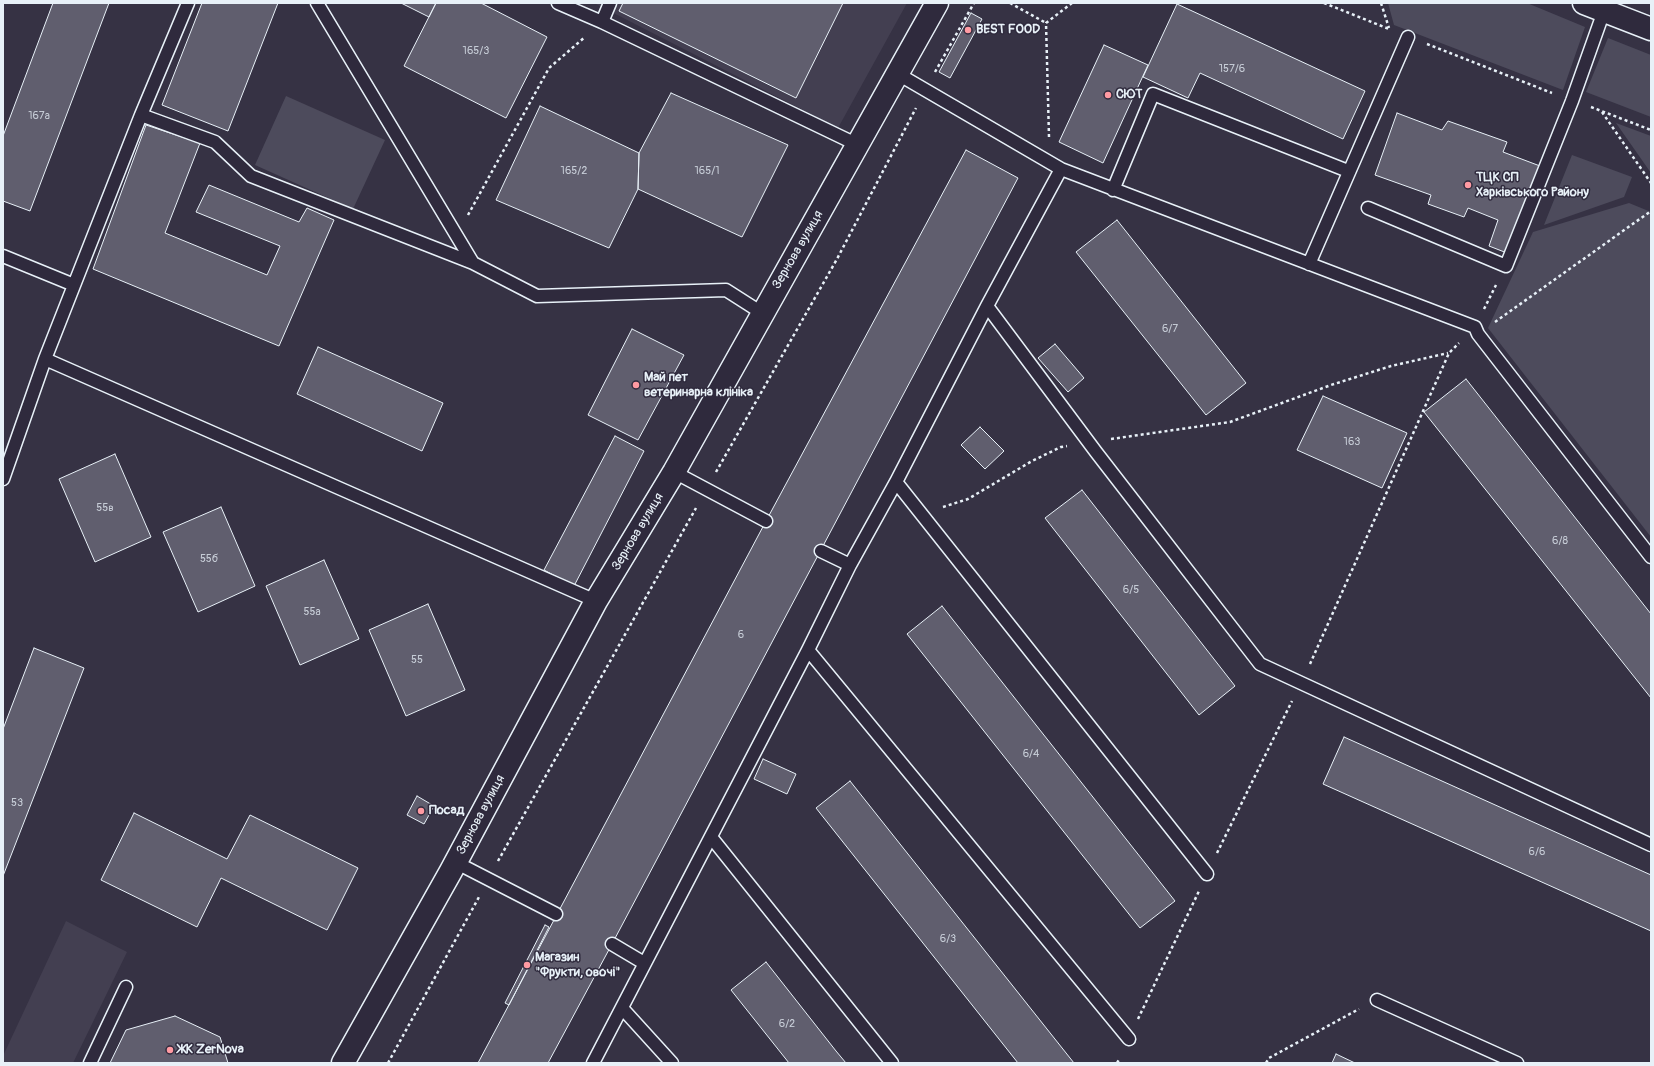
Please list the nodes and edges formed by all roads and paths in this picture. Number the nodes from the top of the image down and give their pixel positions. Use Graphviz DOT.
graph roads {
  1 [pos="188,3"];
  2 [pos="317,3"];
  3 [pos="558,3"];
  4 [pos="610,3"];
  5 [pos="937,3"];
  6 [pos="974,3"];
  7 [pos="1010,3"];
  8 [pos="1072,3"];
  9 [pos="1324,3"];
  10 [pos="1382,3"];
  11 [pos="1594,7"];
  12 [pos="602,22"];
  13 [pos="1046,22"];
  14 [pos="1389,29"];
  15 [pos="1651,29"];
  16 [pos="1408,37"];
  17 [pos="898,74"];
  18 [pos="925,90"];
  19 [pos="1572,101"];
  20 [pos="1602,111"];
  21 [pos="142,115"];
  22 [pos="1651,130"];
  23 [pos="858,145"];
  24 [pos="1050,163"];
  25 [pos="1061,170"];
  26 [pos="1348,171"];
  27 [pos="1651,183"];
  28 [pos="1113,190"];
  29 [pos="1368,208"];
  30 [pos="1651,211"];
  31 [pos="457,236"];
  32 [pos="3,256"];
  33 [pos="473,263"];
  34 [pos="1309,264"];
  35 [pos="74,285"];
  36 [pos="987,306"];
  37 [pos="762,313"];
  38 [pos="1478,334"];
  39 [pos="1449,353"];
  40 [pos="45,359"];
  41 [pos="1089,442"];
  42 [pos="674,472"];
  43 [pos="3,479"];
  44 [pos="896,482"];
  45 [pos="706,489"];
  46 [pos="922,515"];
  47 [pos="766,521"];
  48 [pos="821,551"];
  49 [pos="1651,557"];
  50 [pos="850,565"];
  51 [pos="596,601"];
  52 [pos="808,650"];
  53 [pos="711,836"];
  54 [pos="1651,845"];
  55 [pos="456,862"];
  56 [pos="1207,874"];
  57 [pos="489,879"];
  58 [pos="556,914"];
  59 [pos="612,944"];
  60 [pos="644,963"];
  61 [pos="126,987"];
  62 [pos="1377,1000"];
  63 [pos="622,1008"];
  64 [pos="1129,1039"];
  65 [pos="90,1063"];
  66 [pos="343,1063"];
  67 [pos="388,1063"];
  68 [pos="593,1063"];
  69 [pos="672,1063"];
  70 [pos="892,1063"];
  71 [pos="1266,1063"];
  72 [pos="1517,1063"];
  1 -- 21 [label="lane"];
  2 -- 31 [label="lane"];
  3 -- 12 [label="lane"];
  4 -- 12 [label="lane"];
  5 -- 17 [label="street, Зернова вулиця"];
  6 -- 18 [label="path"];
  7 -- 13 [label="path"];
  8 -- 13 [label="path"];
  9 -- 14 [label="path"];
  10 -- 14 [label="path"];
  11 -- 15 [label="street"];
  11 -- 19 [label="lane"];
  12 -- 23 [label="lane"];
  12 -- 31 [label="path"];
  13 -- 24 [label="path"];
  14 -- 16 [label="path"];
  16 -- 19 [label="path"];
  16 -- 26 [label="lane"];
  17 -- 18 [label="lane"];
  17 -- 23 [label="street, Зернова вулиця"];
  18 -- 24 [label="lane"];
  18 -- 45 [label="path"];
  19 -- 20 [label="path"];
  19 -- 29 [label="lane"];
  20 -- 22 [label="path"];
  20 -- 27 [label="path"];
  21 -- 33 [label="lane"];
  21 -- 35 [label="lane"];
  23 -- 37 [label="street, Зернова вулиця"];
  24 -- 25 [label="lane"];
  25 -- 28 [label="lane"];
  25 -- 36 [label="lane"];
  26 -- 28 [label="lane"];
  26 -- 34 [label="lane"];
  28 -- 34 [label="lane"];
  30 -- 38 [label="path"];
  31 -- 33 [label="lane"];
  32 -- 35 [label="lane"];
  33 -- 37 [label="lane"];
  34 -- 38 [label="lane"];
  35 -- 40 [label="lane"];
  36 -- 41 [label="lane"];
  36 -- 44 [label="lane"];
  37 -- 42 [label="street, Зернова вулиця"];
  38 -- 49 [label="lane"];
  39 -- 41 [label="path"];
  40 -- 43 [label="lane"];
  40 -- 51 [label="lane"];
  41 -- 46 [label="path"];
  41 -- 54 [label="lane"];
  42 -- 45 [label="lane"];
  42 -- 51 [label="street, Зернова вулиця"];
  44 -- 46 [label="lane"];
  44 -- 50 [label="lane"];
  45 -- 47 [label="lane"];
  45 -- 57 [label="path"];
  46 -- 56 [label="lane"];
  48 -- 50 [label="lane"];
  50 -- 52 [label="lane"];
  51 -- 55 [label="street, Зернова вулиця"];
  52 -- 53 [label="lane"];
  52 -- 64 [label="lane"];
  53 -- 60 [label="lane"];
  53 -- 70 [label="lane"];
  55 -- 57 [label="lane"];
  55 -- 66 [label="street, Зернова вулиця"];
  57 -- 58 [label="lane"];
  57 -- 67 [label="path"];
  59 -- 60 [label="lane"];
  60 -- 63 [label="lane"];
  61 -- 65 [label="lane"];
  62 -- 71 [label="path"];
  62 -- 72 [label="lane"];
  63 -- 68 [label="lane"];
  63 -- 69 [label="lane"];
}
